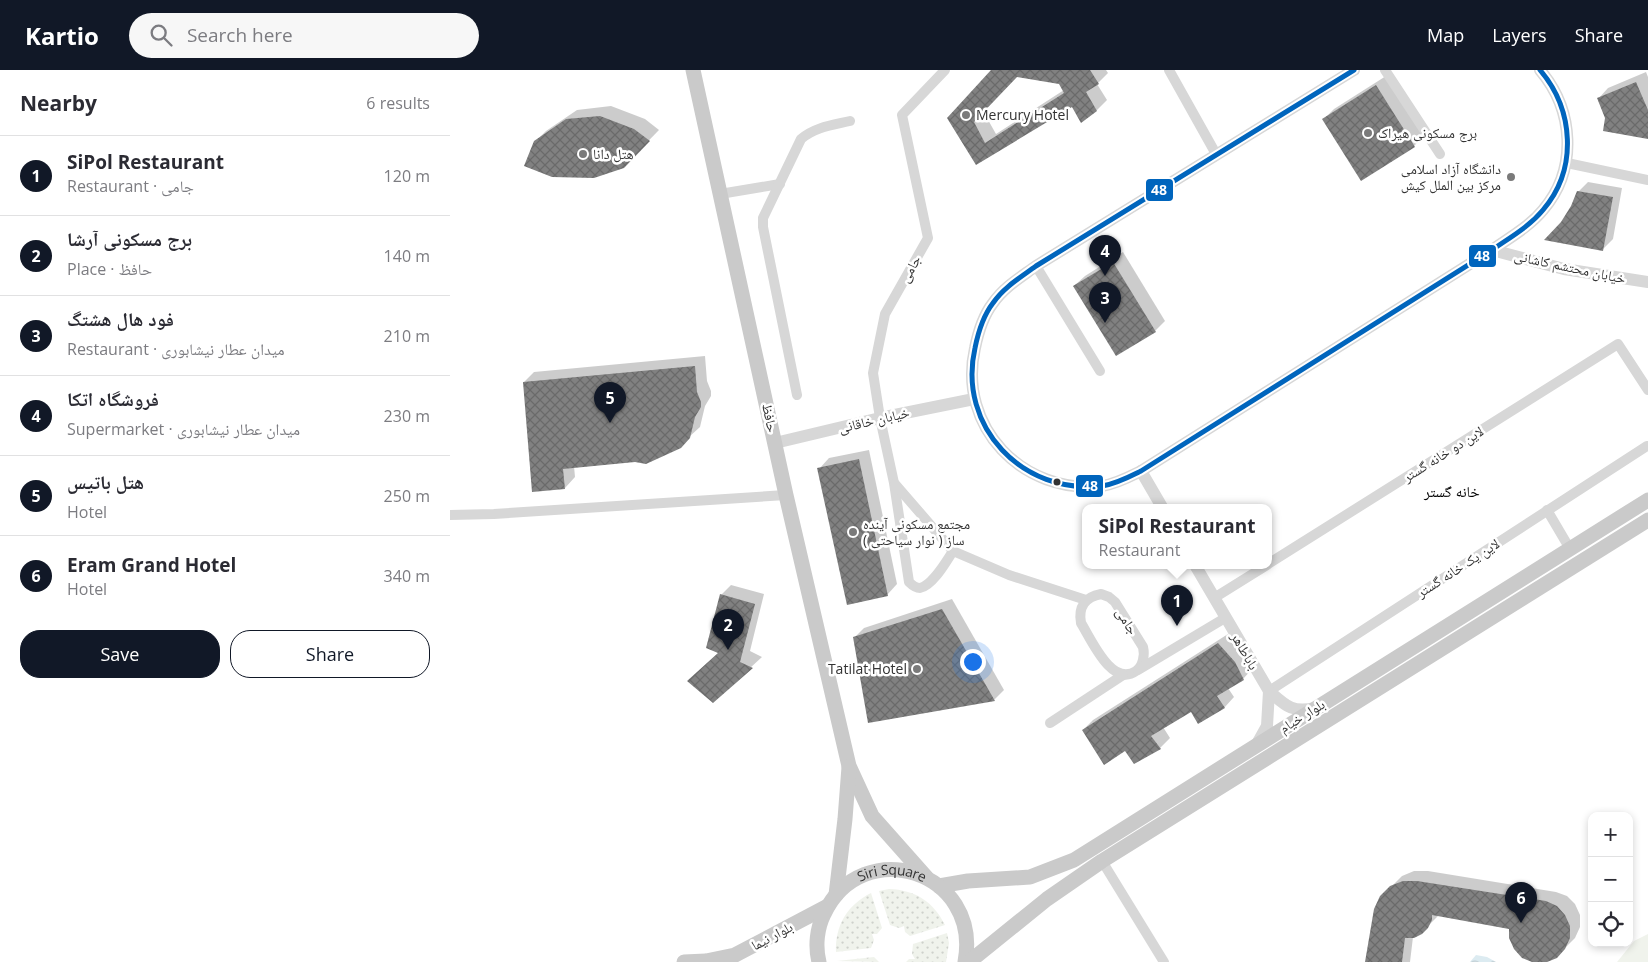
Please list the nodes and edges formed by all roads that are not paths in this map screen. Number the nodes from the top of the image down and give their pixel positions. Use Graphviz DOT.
graph roads {
  1 [pos="693,70"];
  2 [pos="945,70"];
  3 [pos="1169,70"];
  4 [pos="1354,70"];
  5 [pos="1385,70"];
  6 [pos="1540,70"];
  7 [pos="850,121"];
  8 [pos="1216,154"];
  9 [pos="1440,154"];
  10 [pos="1567,163"];
  11 [pos="1648,180"];
  12 [pos="780,184"];
  13 [pos="720,194"];
  14 [pos="1492,250"];
  15 [pos="1036,266"];
  16 [pos="1648,282"];
  17 [pos="1100,371"];
  18 [pos="1648,390"];
  19 [pos="797,395"];
  20 [pos="974,399"];
  21 [pos="880,418"];
  22 [pos="775,443"];
  23 [pos="1647,446"];
  24 [pos="1141,471"];
  25 [pos="894,483"];
  26 [pos="786,496"];
  27 [pos="1648,500"];
  28 [pos="1160,504"];
  29 [pos="1547,510"];
  30 [pos="450,516"];
  31 [pos="1648,520"];
  32 [pos="1570,549"];
  33 [pos="953,551"];
  34 [pos="1272,561"];
  35 [pos="1197,569"];
  36 [pos="1260,569"];
  37 [pos="1214,598"];
  38 [pos="1086,600"];
  39 [pos="1226,618"];
  40 [pos="1138,670"];
  41 [pos="1123,675"];
  42 [pos="1269,691"];
  43 [pos="1316,708"];
  44 [pos="1050,722"];
  45 [pos="1257,744"];
  46 [pos="849,766"];
  47 [pos="1102,861"];
  48 [pos="933,882"];
  49 [pos="832,901"];
  50 [pos="684,962"];
  51 [pos="819,962"];
  52 [pos="965,962"];
  53 [pos="969,962"];
  54 [pos="1164,962"];
  1 -- 13 [label="main road, حافظ"];
  2 -- 21 [label="street, جامی"];
  3 -- 8 [label="street"];
  4 -- 8 [label="street"];
  5 -- 9 [label="street"];
  6 -- 10 [label="street"];
  7 -- 12 [label="street"];
  8 -- 15 [label="street"];
  10 -- 11 [label="street"];
  10 -- 14 [label="street"];
  12 -- 13 [label="street"];
  12 -- 19 [label="street"];
  13 -- 22 [label="main road, حافظ"];
  14 -- 16 [label="street, خیابان محتشم کاشانی"];
  14 -- 24 [label="street"];
  15 -- 17 [label="street"];
  15 -- 20 [label="street"];
  18 -- 34 [label="street, لاین دو خانه گستر"];
  20 -- 21 [label="street, خیابان خاقانی"];
  20 -- 24 [label="street"];
  21 -- 22 [label="street, خیابان خاقانی"];
  21 -- 25 [label="street, جامی"];
  22 -- 26 [label="main road, حافظ"];
  23 -- 29 [label="street, لاین یک خانه گستر"];
  24 -- 28 [label="street"];
  25 -- 33 [label="street, جامی"];
  25 -- 33 [label="street, جامی"];
  26 -- 30 [label="street"];
  26 -- 46 [label="main road, حافظ"];
  27 -- 32 [label="main road, بلوار خیام"];
  29 -- 32 [label="street"];
  29 -- 42 [label="street, لاین یک خانه گستر"];
  31 -- 47 [label="main road, بلوار خیام"];
  32 -- 43 [label="main road, بلوار خیام"];
  33 -- 38 [label="street, جامی"];
  35 -- 37 [label="street, باباطاهر"];
  36 -- 37 [label="street, لاین دو خانه گستر"];
  37 -- 39 [label="street, باباطاهر"];
  38 -- 40 [label="street, جامی"];
  38 -- 41 [label="street"];
  39 -- 40 [label="street"];
  39 -- 42 [label="street, باباطاهر"];
  40 -- 41 [label="street"];
  41 -- 44 [label="street"];
  42 -- 43 [label="street, باباطاهر"];
  42 -- 45 [label="street"];
  43 -- 45 [label="main road, بلوار خیام"];
  45 -- 48 [label="main road, بلوار خیام"];
  46 -- 48 [label="main road"];
  46 -- 49 [label="main road"];
  47 -- 53 [label="main road, بلوار خیام"];
  47 -- 54 [label="street"];
  48 -- 49 [label="main road, Siri Square"];
  48 -- 52 [label="main road, Siri Square"];
  49 -- 50 [label="main road, بلوار نیما"];
  49 -- 51 [label="main road, Siri Square"];
}
